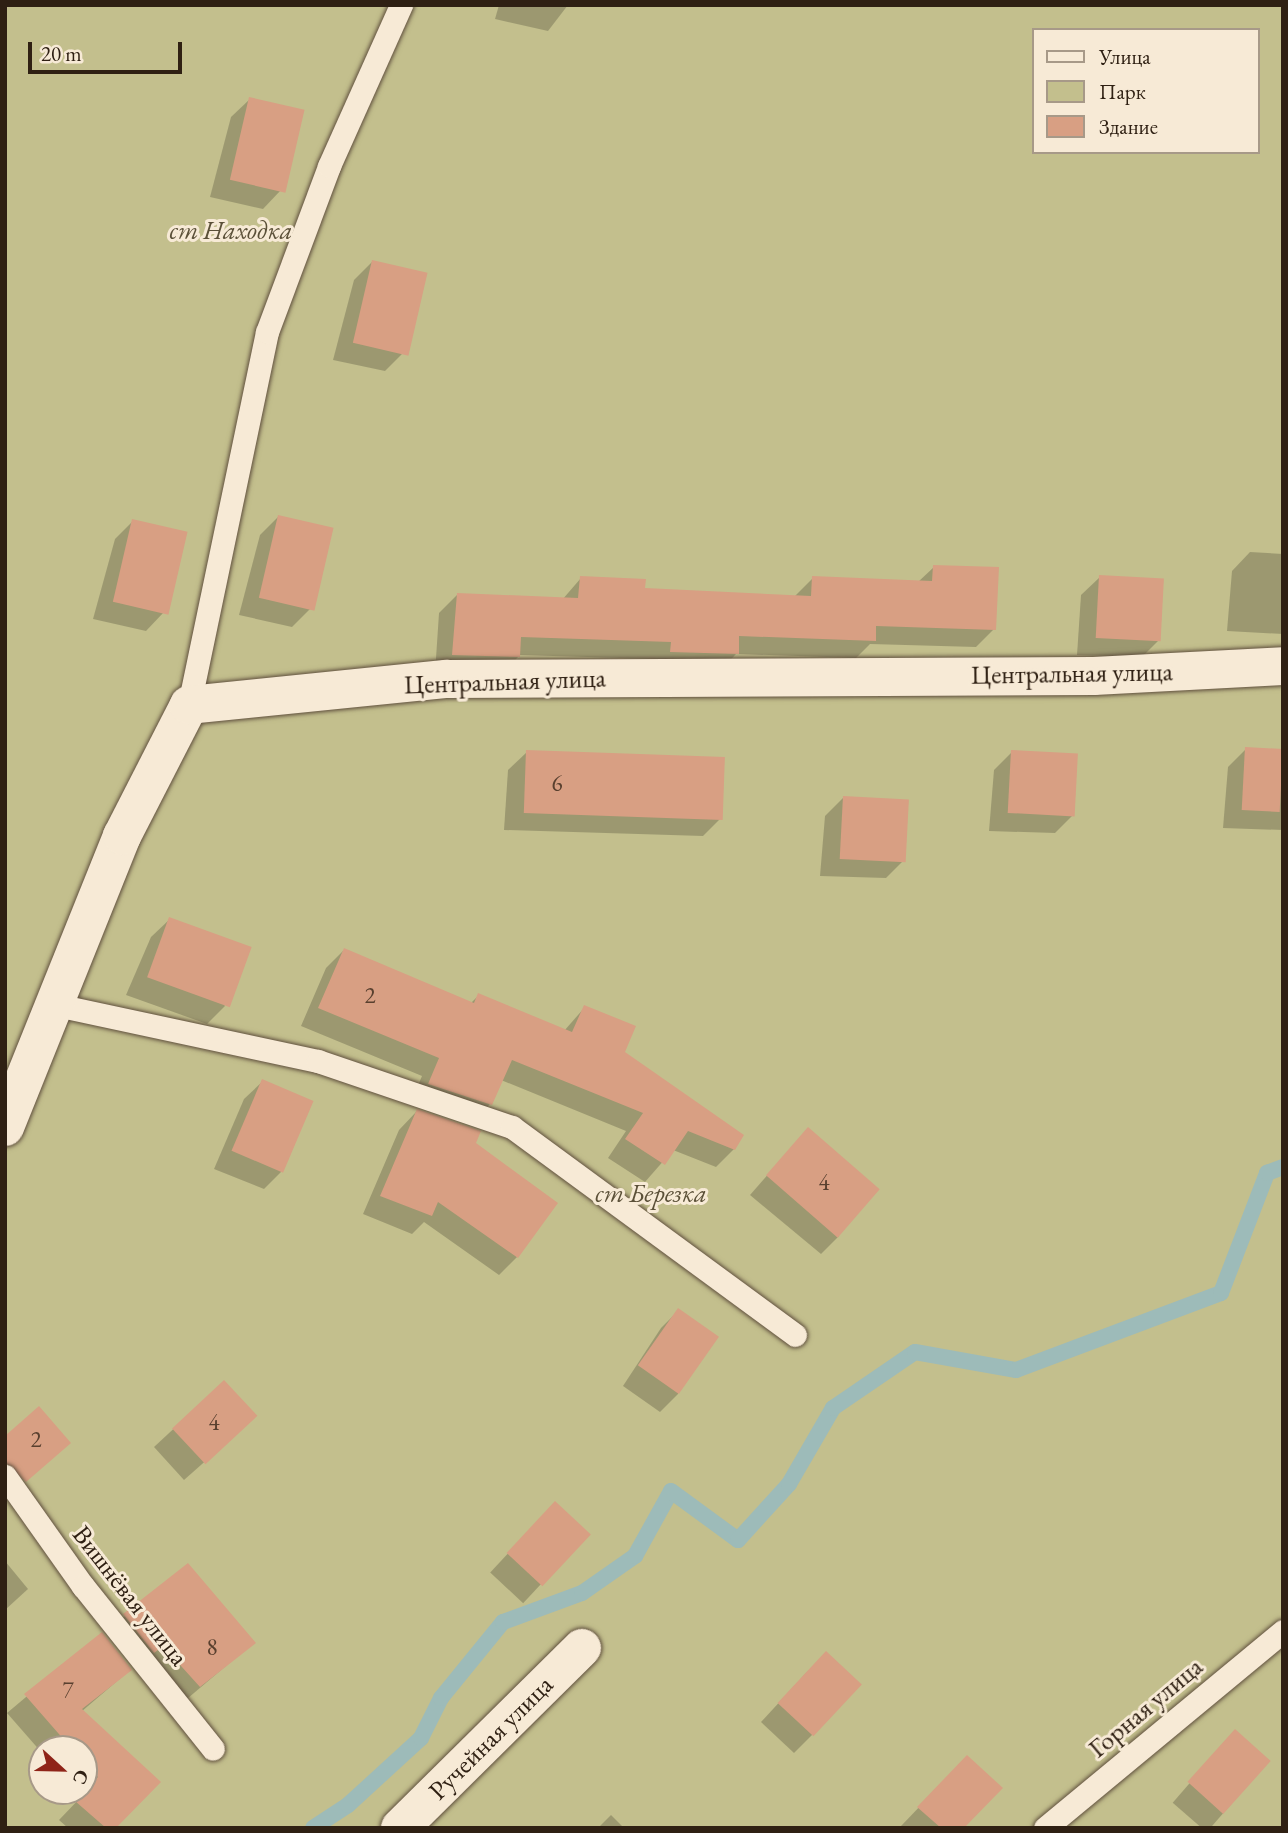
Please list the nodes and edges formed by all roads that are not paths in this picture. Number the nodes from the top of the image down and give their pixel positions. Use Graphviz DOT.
graph roads {
  1 [pos="401,5"];
  2 [pos="1283,666"];
  3 [pos="189,705"];
  4 [pos="56,1004"];
  5 [pos="5,1127"];
  6 [pos="795,1335"];
  7 [pos="5,1476"];
  8 [pos="1283,1631"];
  9 [pos="582,1648"];
  10 [pos="213,1749"];
  11 [pos="400,1828"];
  12 [pos="1045,1828"];
  1 -- 3 [label="lane"];
  2 -- 3 [label="street, Центральная улица"];
  3 -- 4 [label="street"];
  4 -- 5 [label="street"];
  4 -- 6 [label="lane"];
  7 -- 10 [label="lane, Вишнёвая улица"];
  8 -- 12 [label="lane, Горная улица"];
  9 -- 11 [label="street, Ручейная улица"];
}
